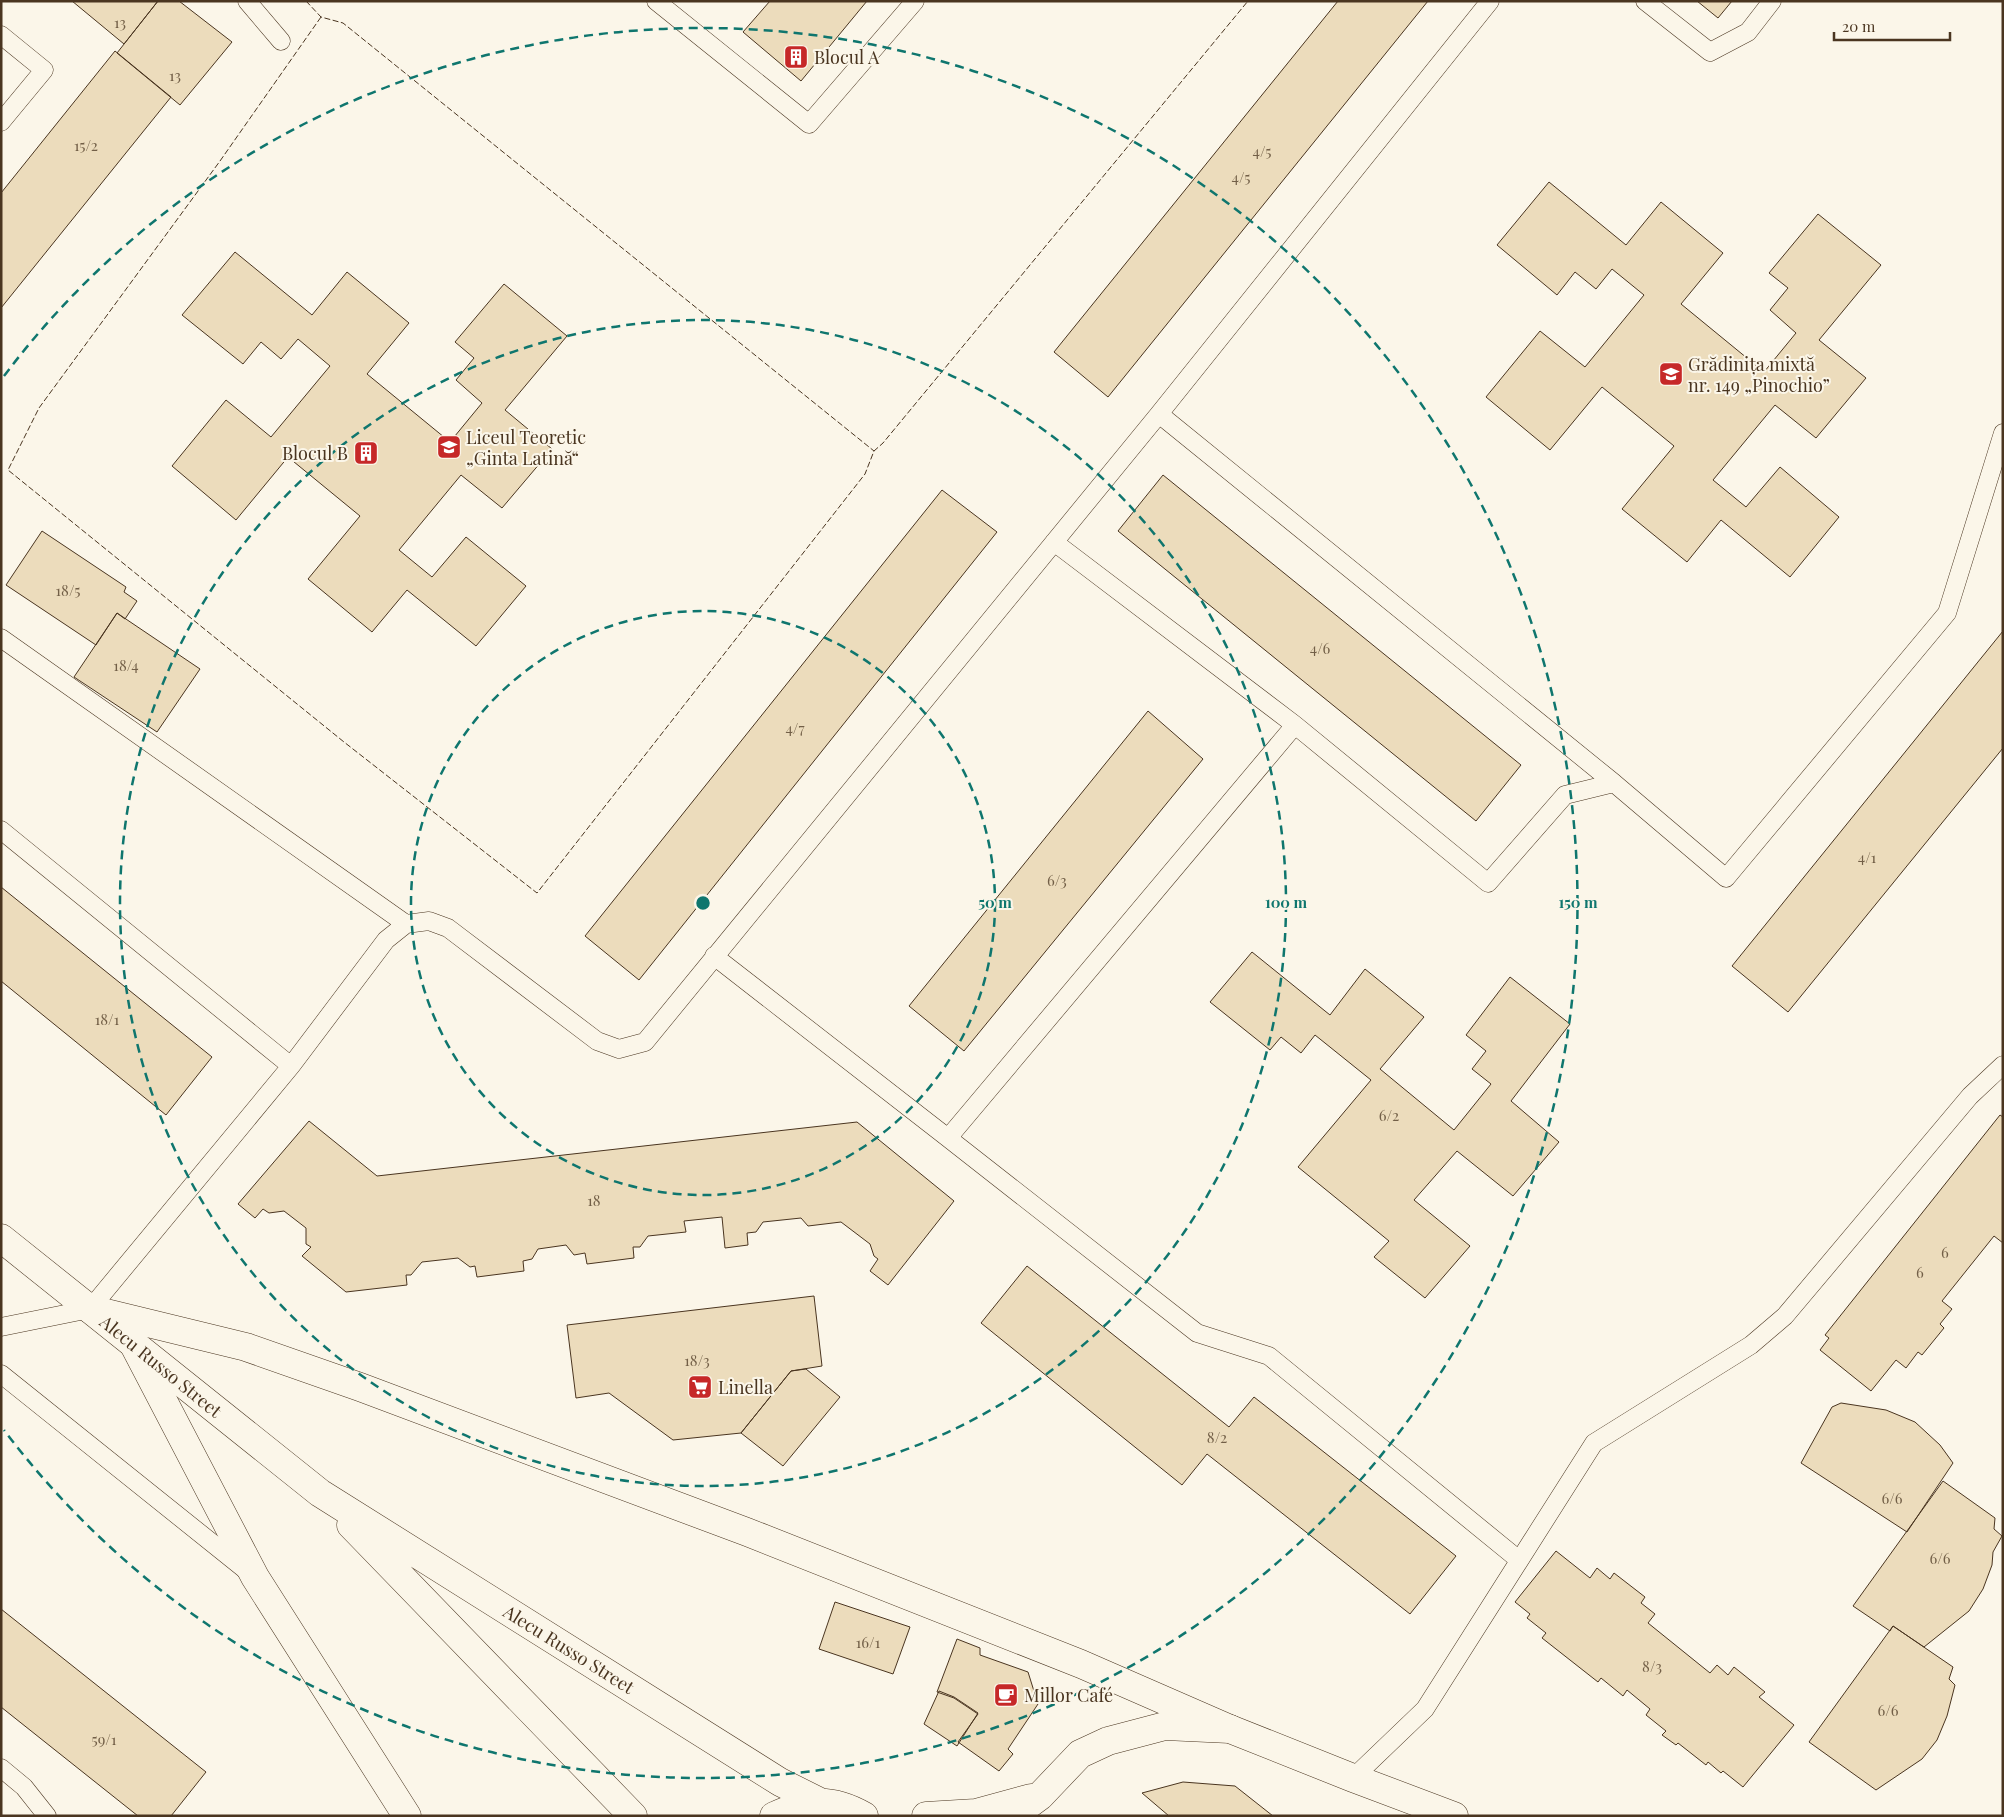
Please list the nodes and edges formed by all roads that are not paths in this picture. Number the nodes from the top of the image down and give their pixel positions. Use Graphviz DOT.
graph roads {
  1 [pos="247,1"];
  2 [pos="656,1"];
  3 [pos="915,1"];
  4 [pos="1490,1"];
  5 [pos="1645,1"];
  6 [pos="1772,1"];
  7 [pos="1,35"];
  8 [pos="281,41"];
  9 [pos="1,122"];
  10 [pos="1159,414"];
  11 [pos="2003,433"];
  12 [pos="1054,542"];
  13 [pos="1,638"];
  14 [pos="1295,725"];
  15 [pos="1614,783"];
  16 [pos="1,830"];
  17 [pos="406,924"];
  18 [pos="714,956"];
  19 [pos="2003,1065"];
  20 [pos="291,1066"];
  21 [pos="948,1138"];
  22 [pos="1,1238"];
  23 [pos="90,1310"];
  24 [pos="1,1327"];
  25 [pos="134,1345"];
  26 [pos="1,1374"];
  27 [pos="320,1493"];
  28 [pos="1519,1560"];
  29 [pos="255,1577"];
  30 [pos="1230,1729"];
  31 [pos="1,1768"];
  32 [pos="1353,1778"];
  33 [pos="820,1802"];
  34 [pos="1038,1806"];
  35 [pos="47,1816"];
  36 [pos="407,1816"];
  37 [pos="633,1816"];
  38 [pos="774,1816"];
  39 [pos="864,1816"];
  40 [pos="926,1816"];
  41 [pos="1013,1816"];
  42 [pos="1454,1816"];
  1 -- 8 [label="lane"];
  2 -- 3 [label="lane"];
  4 -- 10 [label="lane"];
  5 -- 6 [label="lane"];
  7 -- 9 [label="lane"];
  10 -- 12 [label="lane"];
  10 -- 15 [label="lane"];
  11 -- 15 [label="lane"];
  12 -- 14 [label="lane"];
  12 -- 18 [label="lane"];
  13 -- 17 [label="lane"];
  14 -- 15 [label="lane"];
  14 -- 21 [label="lane"];
  16 -- 20 [label="lane"];
  17 -- 18 [label="lane"];
  17 -- 20 [label="lane"];
  18 -- 21 [label="lane"];
  19 -- 28 [label="lane"];
  20 -- 23 [label="lane"];
  21 -- 28 [label="lane"];
  22 -- 23 [label="main road, Alecu Russo Street"];
  23 -- 24 [label="lane"];
  23 -- 25 [label="main road, Alecu Russo Street"];
  23 -- 30 [label="main road"];
  25 -- 27 [label="main road, Alecu Russo Street"];
  25 -- 29 [label="main road"];
  26 -- 29 [label="lane"];
  27 -- 33 [label="main road, Alecu Russo Street"];
  27 -- 37 [label="main road, Alecu Russo Street"];
  28 -- 32 [label="lane"];
  29 -- 36 [label="main road"];
  30 -- 32 [label="main road"];
  30 -- 34 [label="main road"];
  31 -- 35 [label="lane"];
  32 -- 42 [label="main road"];
  33 -- 38 [label="main road"];
  33 -- 39 [label="main road"];
  34 -- 40 [label="main road"];
  34 -- 41 [label="main road"];
}
